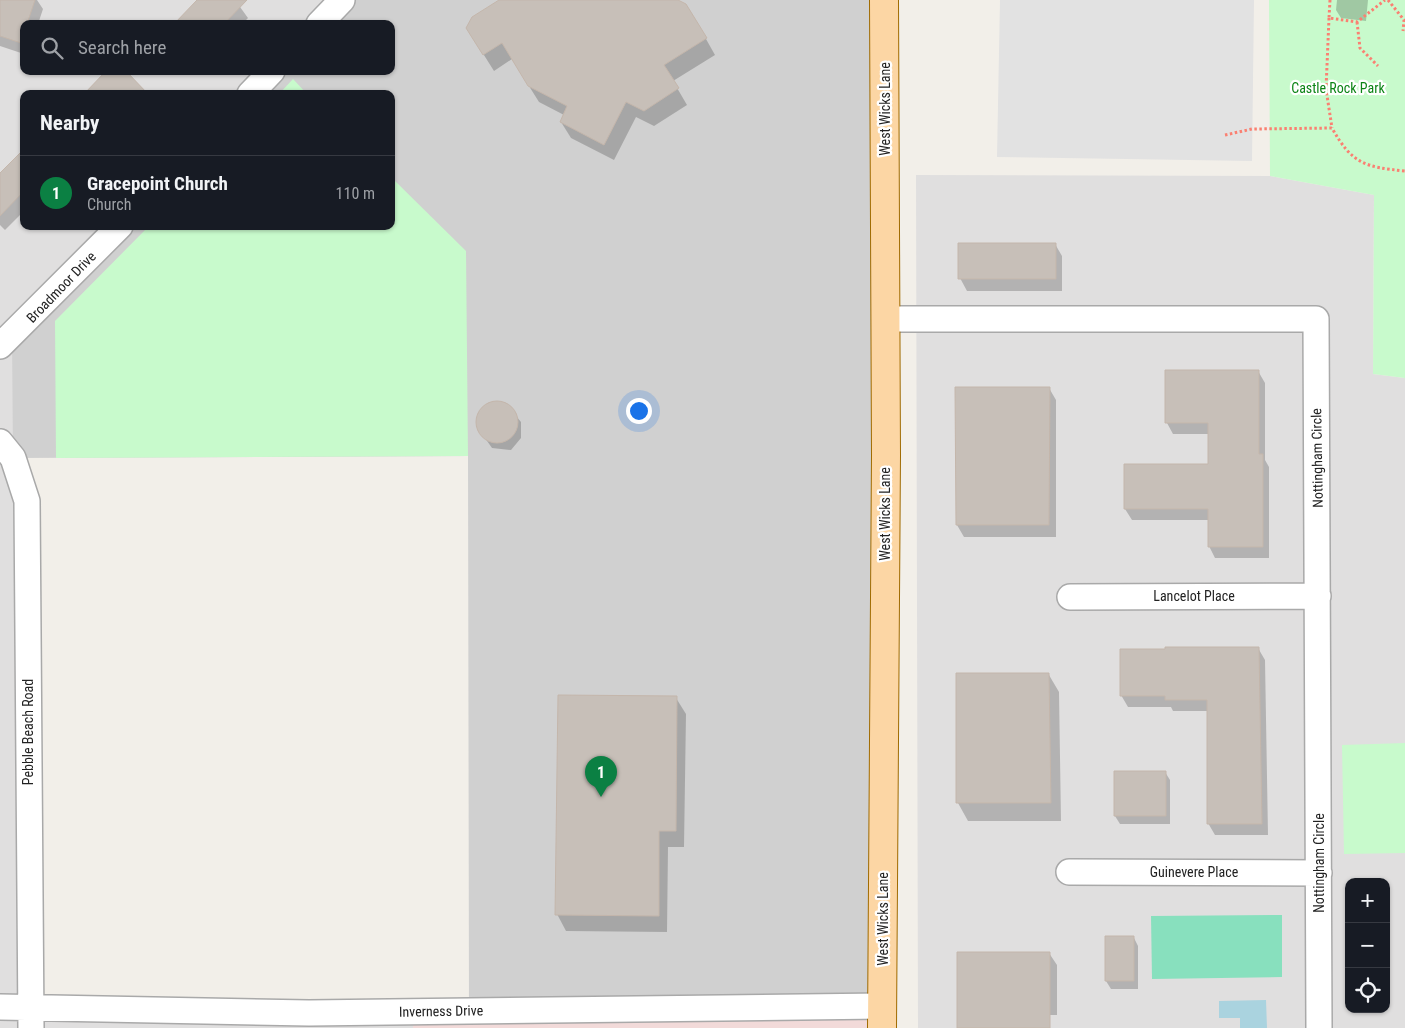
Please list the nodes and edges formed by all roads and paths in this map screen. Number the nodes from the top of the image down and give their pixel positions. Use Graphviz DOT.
graph roads {
  1 [pos="342,0"];
  2 [pos="884,0"];
  3 [pos="1330,0"];
  4 [pos="1387,0"];
  5 [pos="1329,18"];
  6 [pos="323,20"];
  7 [pos="1357,22"];
  8 [pos="1403,32"];
  9 [pos="1378,66"];
  10 [pos="268,75"];
  11 [pos="254,90"];
  12 [pos="1332,128"];
  13 [pos="1225,135"];
  14 [pos="1405,171"];
  15 [pos="116,230"];
  16 [pos="885,319"];
  17 [pos="0,346"];
  18 [pos="0,442"];
  19 [pos="1318,596"];
  20 [pos="1070,597"];
  21 [pos="1069,872"];
  22 [pos="1319,872"];
  23 [pos="0,1007"];
  24 [pos="31,1017"];
  25 [pos="882,1017"];
  26 [pos="309,1021"];
  27 [pos="1319,1028"];
  1 -- 6 [label="street"];
  2 -- 16 [label="main road, West Wicks Lane"];
  3 -- 5 [label="path"];
  4 -- 7 [label="path"];
  4 -- 8 [label="path"];
  5 -- 7 [label="path"];
  5 -- 12 [label="path"];
  7 -- 9 [label="path"];
  10 -- 11 [label="street"];
  12 -- 13 [label="path"];
  12 -- 14 [label="path"];
  15 -- 17 [label="street, Broadmoor Drive"];
  16 -- 19 [label="street, Nottingham Circle"];
  16 -- 25 [label="main road, West Wicks Lane"];
  18 -- 24 [label="street, Pebble Beach Road"];
  19 -- 20 [label="street, Lancelot Place"];
  19 -- 22 [label="street, Nottingham Circle"];
  21 -- 22 [label="street, Guinevere Place"];
  22 -- 27 [label="street, Nottingham Circle"];
  23 -- 24 [label="street, Inverness Drive"];
  24 -- 26 [label="street, Inverness Drive"];
  25 -- 26 [label="street, Inverness Drive"];
}
